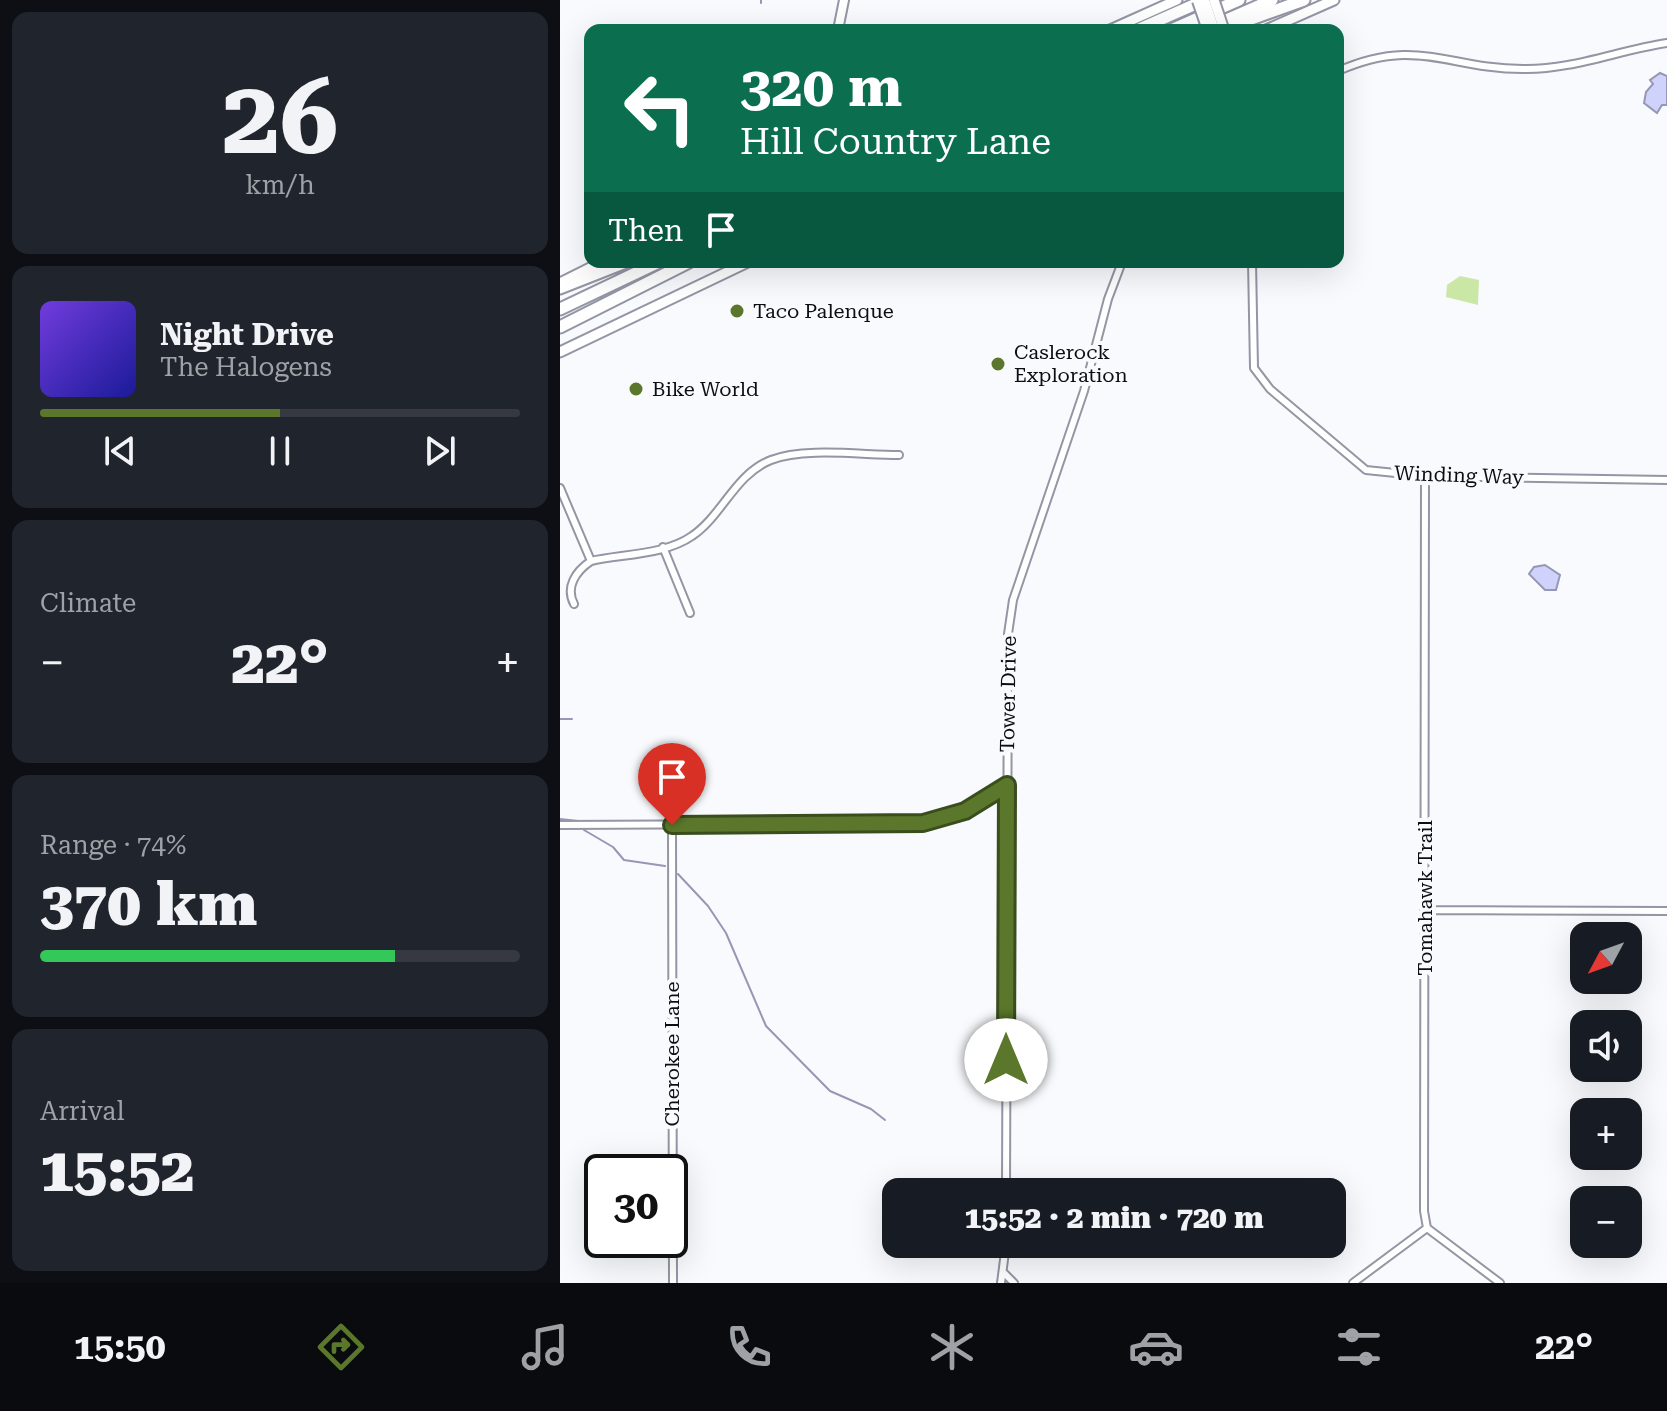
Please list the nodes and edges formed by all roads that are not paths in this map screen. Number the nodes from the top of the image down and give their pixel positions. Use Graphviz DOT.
graph roads {
  1 [pos="844,0"];
  2 [pos="1177,0"];
  3 [pos="1197,0"];
  4 [pos="1205,0"];
  5 [pos="1214,0"];
  6 [pos="1239,0"];
  7 [pos="1272,0"];
  8 [pos="1304,0"];
  9 [pos="1334,0"];
  10 [pos="839,24"];
  11 [pos="1123,24"];
  12 [pos="1151,24"];
  13 [pos="1185,24"];
  14 [pos="1210,24"];
  15 [pos="1212,24"];
  16 [pos="1213,24"];
  17 [pos="1223,24"];
  18 [pos="1237,24"];
  19 [pos="1280,24"];
  20 [pos="1667,43"];
  21 [pos="1344,69"];
  22 [pos="592,268"];
  23 [pos="610,268"];
  24 [pos="646,268"];
  25 [pos="677,268"];
  26 [pos="735,268"];
  27 [pos="1120,268"];
  28 [pos="1252,268"];
  29 [pos="648,282"];
  30 [pos="560,286"];
  31 [pos="560,309"];
  32 [pos="560,327"];
  33 [pos="560,334"];
  34 [pos="560,352"];
  35 [pos="899,455"];
  36 [pos="1425,476"];
  37 [pos="1667,480"];
  38 [pos="560,488"];
  39 [pos="663,547"];
  40 [pos="591,561"];
  41 [pos="574,604"];
  42 [pos="690,613"];
  43 [pos="1007,785"];
  44 [pos="560,825"];
  45 [pos="672,825"];
  46 [pos="1424,910"];
  47 [pos="1667,911"];
  48 [pos="1006,1178"];
  49 [pos="1427,1228"];
  50 [pos="1004,1258"];
  51 [pos="1003,1272"];
  52 [pos="673,1283"];
  53 [pos="1001,1283"];
  54 [pos="1014,1283"];
  55 [pos="1353,1283"];
  56 [pos="1500,1283"];
  1 -- 10 [label="street"];
  2 -- 11 [label="main road"];
  3 -- 14 [label="street, bridge"];
  4 -- 12 [label="highway"];
  4 -- 15 [label="street, bridge"];
  5 -- 16 [label="main road, bridge"];
  6 -- 13 [label="highway"];
  7 -- 17 [label="highway"];
  8 -- 18 [label="highway"];
  9 -- 19 [label="main road"];
  20 -- 21 [label="street"];
  22 -- 30 [label="main road"];
  23 -- 30 [label="highway"];
  24 -- 31 [label="highway"];
  25 -- 29 [label="highway"];
  26 -- 34 [label="main road"];
  27 -- 43 [label="street, Tower Drive"];
  28 -- 36 [label="street, Winding Way"];
  29 -- 32 [label="highway"];
  29 -- 33 [label="highway"];
  35 -- 39 [label="street"];
  36 -- 37 [label="street, Winding Way"];
  36 -- 46 [label="street, Tomahawk Trail"];
  38 -- 40 [label="street"];
  39 -- 40 [label="street"];
  39 -- 42 [label="street"];
  40 -- 41 [label="street"];
  43 -- 45 [label="street"];
  43 -- 48 [label="street, Tower Drive"];
  44 -- 45 [label="street"];
  45 -- 52 [label="street, Cherokee Lane"];
  46 -- 47 [label="street"];
  46 -- 49 [label="street, Tomahawk Trail"];
  49 -- 55 [label="street"];
  49 -- 56 [label="street"];
  50 -- 51 [label="street"];
  51 -- 53 [label="street"];
  51 -- 54 [label="street"];
}
